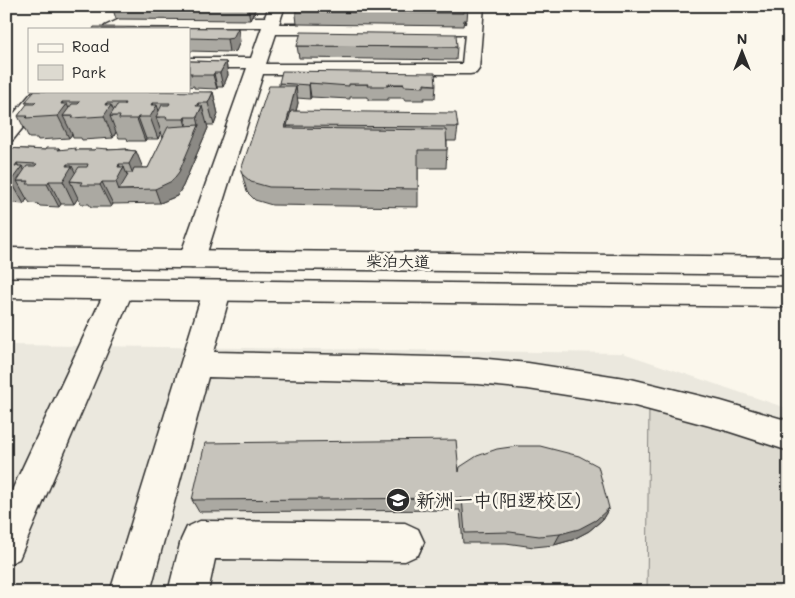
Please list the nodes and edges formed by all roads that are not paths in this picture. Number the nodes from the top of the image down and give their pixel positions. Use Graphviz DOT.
graph roads {
  1 [pos="476,6"];
  2 [pos="109,21"];
  3 [pos="271,23"];
  4 [pos="97,28"];
  5 [pos="474,29"];
  6 [pos="190,35"];
  7 [pos="190,63"];
  8 [pos="257,66"];
  9 [pos="45,97"];
  10 [pos="6,136"];
  11 [pos="6,257"];
  12 [pos="192,259"];
  13 [pos="789,266"];
  14 [pos="6,288"];
  15 [pos="120,290"];
  16 [pos="217,291"];
  17 [pos="789,297"];
  18 [pos="196,364"];
  19 [pos="789,436"];
  20 [pos="405,542"];
  21 [pos="6,546"];
  22 [pos="130,592"];
  23 [pos="188,592"];
  1 -- 5 [label="main road"];
  2 -- 3 [label="main road"];
  2 -- 4 [label="main road"];
  3 -- 5 [label="main road"];
  3 -- 6 [label="main road"];
  3 -- 8 [label="main road"];
  5 -- 8 [label="main road"];
  7 -- 8 [label="main road"];
  8 -- 12 [label="main road"];
  9 -- 10 [label="main road"];
  11 -- 12 [label="main road, 柴泊大道"];
  12 -- 13 [label="main road, 柴泊大道"];
  14 -- 15 [label="main road, 柴泊大道"];
  15 -- 16 [label="main road, 柴泊大道"];
  15 -- 21 [label="main road"];
  16 -- 17 [label="main road, 柴泊大道"];
  16 -- 18 [label="main road"];
  18 -- 19 [label="main road"];
  18 -- 22 [label="main road"];
  20 -- 23 [label="main road"];
}
